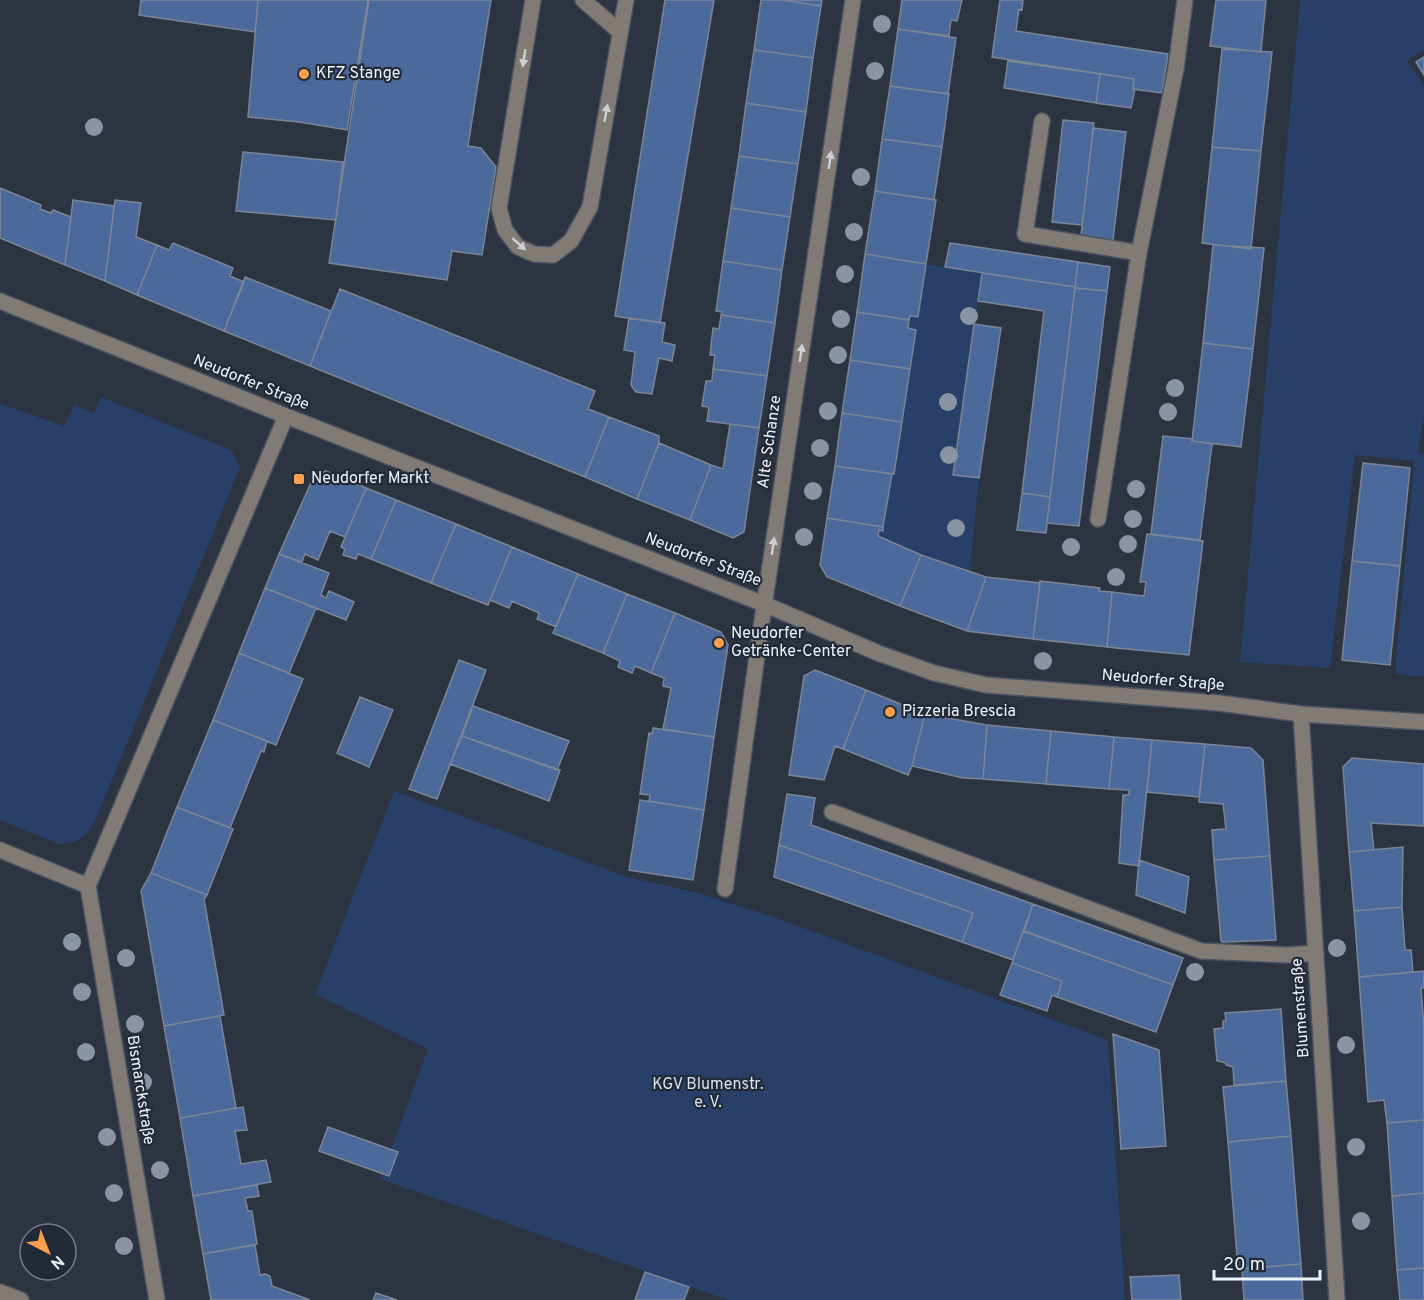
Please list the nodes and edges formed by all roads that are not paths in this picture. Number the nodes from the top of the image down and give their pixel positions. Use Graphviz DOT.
graph roads {
  1 [pos="533,0"];
  2 [pos="583,0"];
  3 [pos="626,0"];
  4 [pos="853,0"];
  5 [pos="1185,0"];
  6 [pos="620,32"];
  7 [pos="1042,121"];
  8 [pos="1140,253"];
  9 [pos="0,301"];
  10 [pos="285,416"];
  11 [pos="1098,519"];
  12 [pos="764,604"];
  13 [pos="1301,714"];
  14 [pos="1424,722"];
  15 [pos="832,812"];
  16 [pos="0,850"];
  17 [pos="88,886"];
  18 [pos="725,889"];
  19 [pos="1316,953"];
  20 [pos="0,1292"];
  21 [pos="21,1300"];
  22 [pos="157,1300"];
  23 [pos="1337,1300"];
  1 -- 6 [label="street, one-way"];
  2 -- 6 [label="street"];
  3 -- 6 [label="street"];
  12 -- 4 [label="street, Alte Schanze, one-way"];
  5 -- 8 [label="street"];
  7 -- 8 [label="street"];
  8 -- 11 [label="street"];
  9 -- 10 [label="street, Neudorfer Straße"];
  10 -- 12 [label="street, Neudorfer Straße"];
  10 -- 17 [label="street"];
  12 -- 13 [label="street, Neudorfer Straße"];
  12 -- 18 [label="street, Alte Schanze"];
  13 -- 14 [label="street, Neudorfer Straße"];
  13 -- 19 [label="street, Blumenstraße"];
  15 -- 19 [label="street"];
  16 -- 17 [label="street"];
  17 -- 22 [label="street, Bismarckstraße"];
  19 -- 23 [label="street, Blumenstraße"];
  20 -- 21 [label="street"];
}
